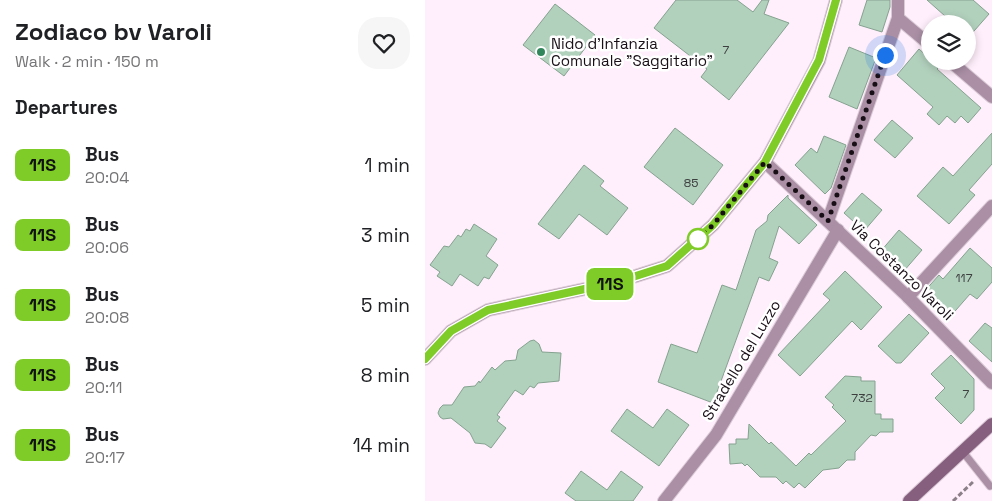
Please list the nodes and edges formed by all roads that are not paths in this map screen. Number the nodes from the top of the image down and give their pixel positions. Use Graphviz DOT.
graph roads {
  1 [pos="836,0"];
  2 [pos="898,0"];
  3 [pos="898,18"];
  4 [pos="921,37"];
  5 [pos="960,70"];
  6 [pos="992,96"];
  7 [pos="765,162"];
  8 [pos="992,206"];
  9 [pos="828,221"];
  10 [pos="838,230"];
  11 [pos="908,296"];
  12 [pos="425,359"];
  13 [pos="992,383"];
  14 [pos="992,424"];
  15 [pos="963,452"];
  16 [pos="990,486"];
  17 [pos="664,501"];
  18 [pos="909,501"];
  1 -- 7 [label="street"];
  2 -- 3 [label="street"];
  3 -- 4 [label="street"];
  3 -- 9 [label="street"];
  5 -- 6 [label="street"];
  7 -- 9 [label="street, Via Costanzo Varoli"];
  7 -- 12 [label="street"];
  8 -- 11 [label="street"];
  9 -- 10 [label="street, Via Costanzo Varoli"];
  10 -- 11 [label="street, Via Costanzo Varoli"];
  10 -- 17 [label="street, Stradello del Luzzo"];
  11 -- 13 [label="street, Via Costanzo Varoli"];
  14 -- 15 [label="main road"];
  15 -- 16 [label="lane"];
  15 -- 18 [label="main road"];
}
